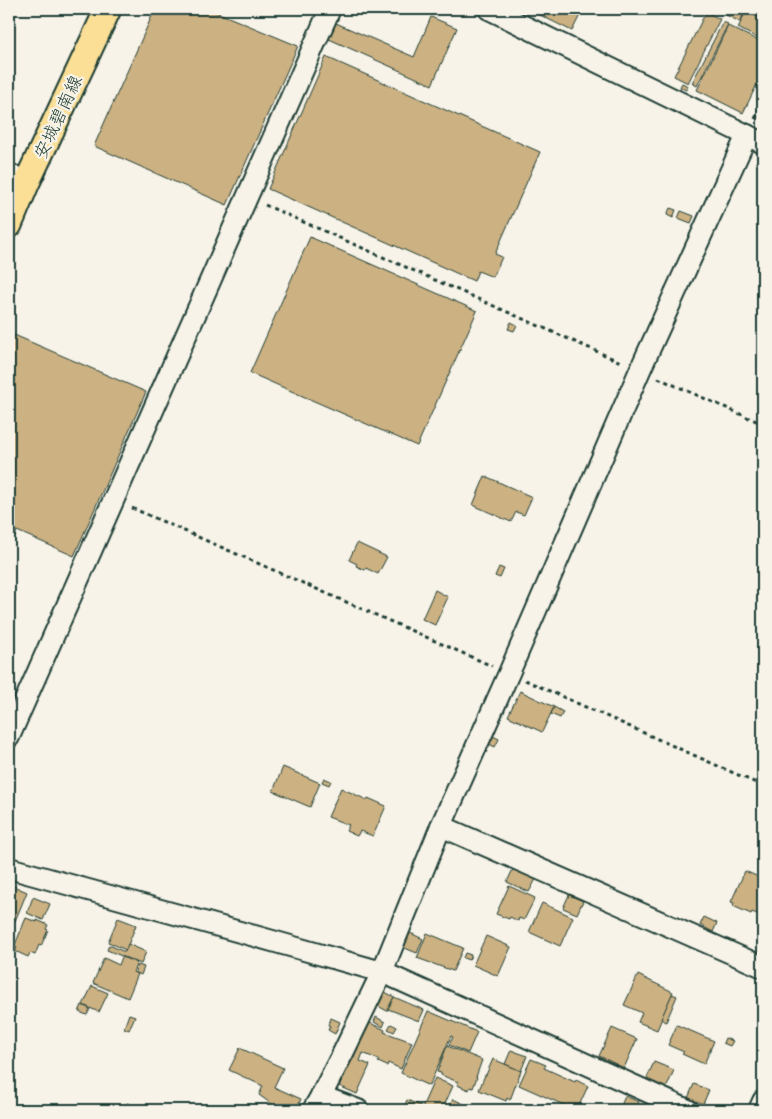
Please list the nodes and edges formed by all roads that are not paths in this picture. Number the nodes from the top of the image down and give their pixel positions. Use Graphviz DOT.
graph roads {
  1 [pos="108,9"];
  2 [pos="330,9"];
  3 [pos="489,9"];
  4 [pos="755,139"];
  5 [pos="18,178"];
  6 [pos="9,225"];
  7 [pos="9,737"];
  8 [pos="441,826"];
  9 [pos="9,868"];
  10 [pos="763,967"];
  11 [pos="382,972"];
  12 [pos="763,1101"];
  13 [pos="317,1103"];
  14 [pos="358,1110"];
  15 [pos="688,1110"];
  16 [pos="760,1110"];
  1 -- 5 [label="main road, 安城碧南線"];
  2 -- 7 [label="street"];
  3 -- 4 [label="street"];
  4 -- 8 [label="street"];
  5 -- 6 [label="main road, 安城碧南線"];
  8 -- 10 [label="street"];
  8 -- 11 [label="street"];
  9 -- 11 [label="street"];
  11 -- 13 [label="street"];
  11 -- 15 [label="street"];
  12 -- 16 [label="street"];
  13 -- 14 [label="street"];
}
